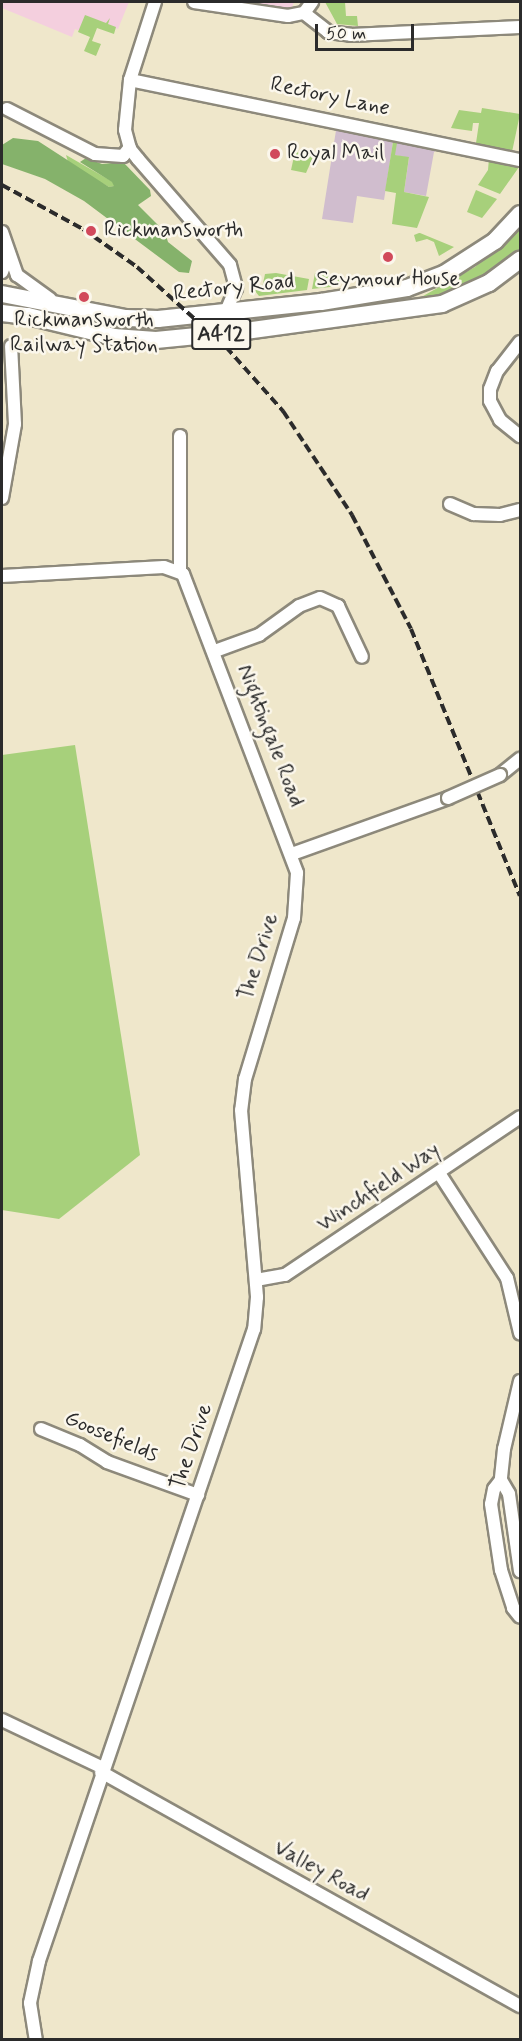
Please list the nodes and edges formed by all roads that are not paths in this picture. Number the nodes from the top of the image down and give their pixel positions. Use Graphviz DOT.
graph roads {
  1 [pos="154,2"];
  2 [pos="194,2"];
  3 [pos="312,2"];
  4 [pos="304,13"];
  5 [pos="520,27"];
  6 [pos="130,80"];
  7 [pos="7,109"];
  8 [pos="130,147"];
  9 [pos="520,160"];
  10 [pos="520,214"];
  11 [pos="2,232"];
  12 [pos="9,253"];
  13 [pos="520,260"];
  14 [pos="2,272"];
  15 [pos="2,294"];
  16 [pos="67,307"];
  17 [pos="226,312"];
  18 [pos="2,314"];
  19 [pos="520,342"];
  20 [pos="11,346"];
  21 [pos="520,435"];
  22 [pos="180,436"];
  23 [pos="2,498"];
  24 [pos="450,504"];
  25 [pos="520,510"];
  26 [pos="180,572"];
  27 [pos="2,576"];
  28 [pos="215,651"];
  29 [pos="363,657"];
  30 [pos="520,759"];
  31 [pos="292,854"];
  32 [pos="520,1117"];
  33 [pos="439,1173"];
  34 [pos="256,1280"];
  35 [pos="520,1333"];
  36 [pos="520,1381"];
  37 [pos="41,1429"];
  38 [pos="501,1480"];
  39 [pos="198,1495"];
  40 [pos="520,1571"];
  41 [pos="520,1617"];
  42 [pos="2,1720"];
  43 [pos="102,1770"];
  44 [pos="520,2006"];
  45 [pos="36,2040"];
  1 -- 6 [label="street"];
  2 -- 4 [label="street"];
  3 -- 4 [label="street"];
  4 -- 5 [label="street"];
  6 -- 8 [label="street"];
  6 -- 9 [label="street, Rectory Lane"];
  7 -- 8 [label="street"];
  8 -- 17 [label="street"];
  10 -- 17 [label="main road, Rectory Road / A412"];
  11 -- 12 [label="street"];
  12 -- 14 [label="street"];
  12 -- 16 [label="street"];
  13 -- 18 [label="main road, Rectory Road / A412"];
  15 -- 16 [label="main road, Rectory Road / A412"];
  16 -- 17 [label="main road, Rectory Road / A412"];
  19 -- 21 [label="street"];
  20 -- 23 [label="street"];
  22 -- 26 [label="street"];
  24 -- 25 [label="street"];
  26 -- 27 [label="street"];
  26 -- 28 [label="street, Nightingale Road"];
  28 -- 29 [label="street"];
  28 -- 31 [label="street, Nightingale Road"];
  30 -- 31 [label="street, bridge"];
  31 -- 34 [label="street, The Drive"];
  32 -- 33 [label="street, Winchfield Way"];
  33 -- 34 [label="street, Winchfield Way"];
  33 -- 35 [label="street"];
  34 -- 39 [label="street, The Drive"];
  36 -- 38 [label="street"];
  37 -- 39 [label="street, Goosefields"];
  38 -- 40 [label="street"];
  38 -- 41 [label="street"];
  39 -- 43 [label="street, The Drive"];
  42 -- 43 [label="street, Valley Road"];
  43 -- 44 [label="street, Valley Road"];
  43 -- 45 [label="street, The Drive"];
}
